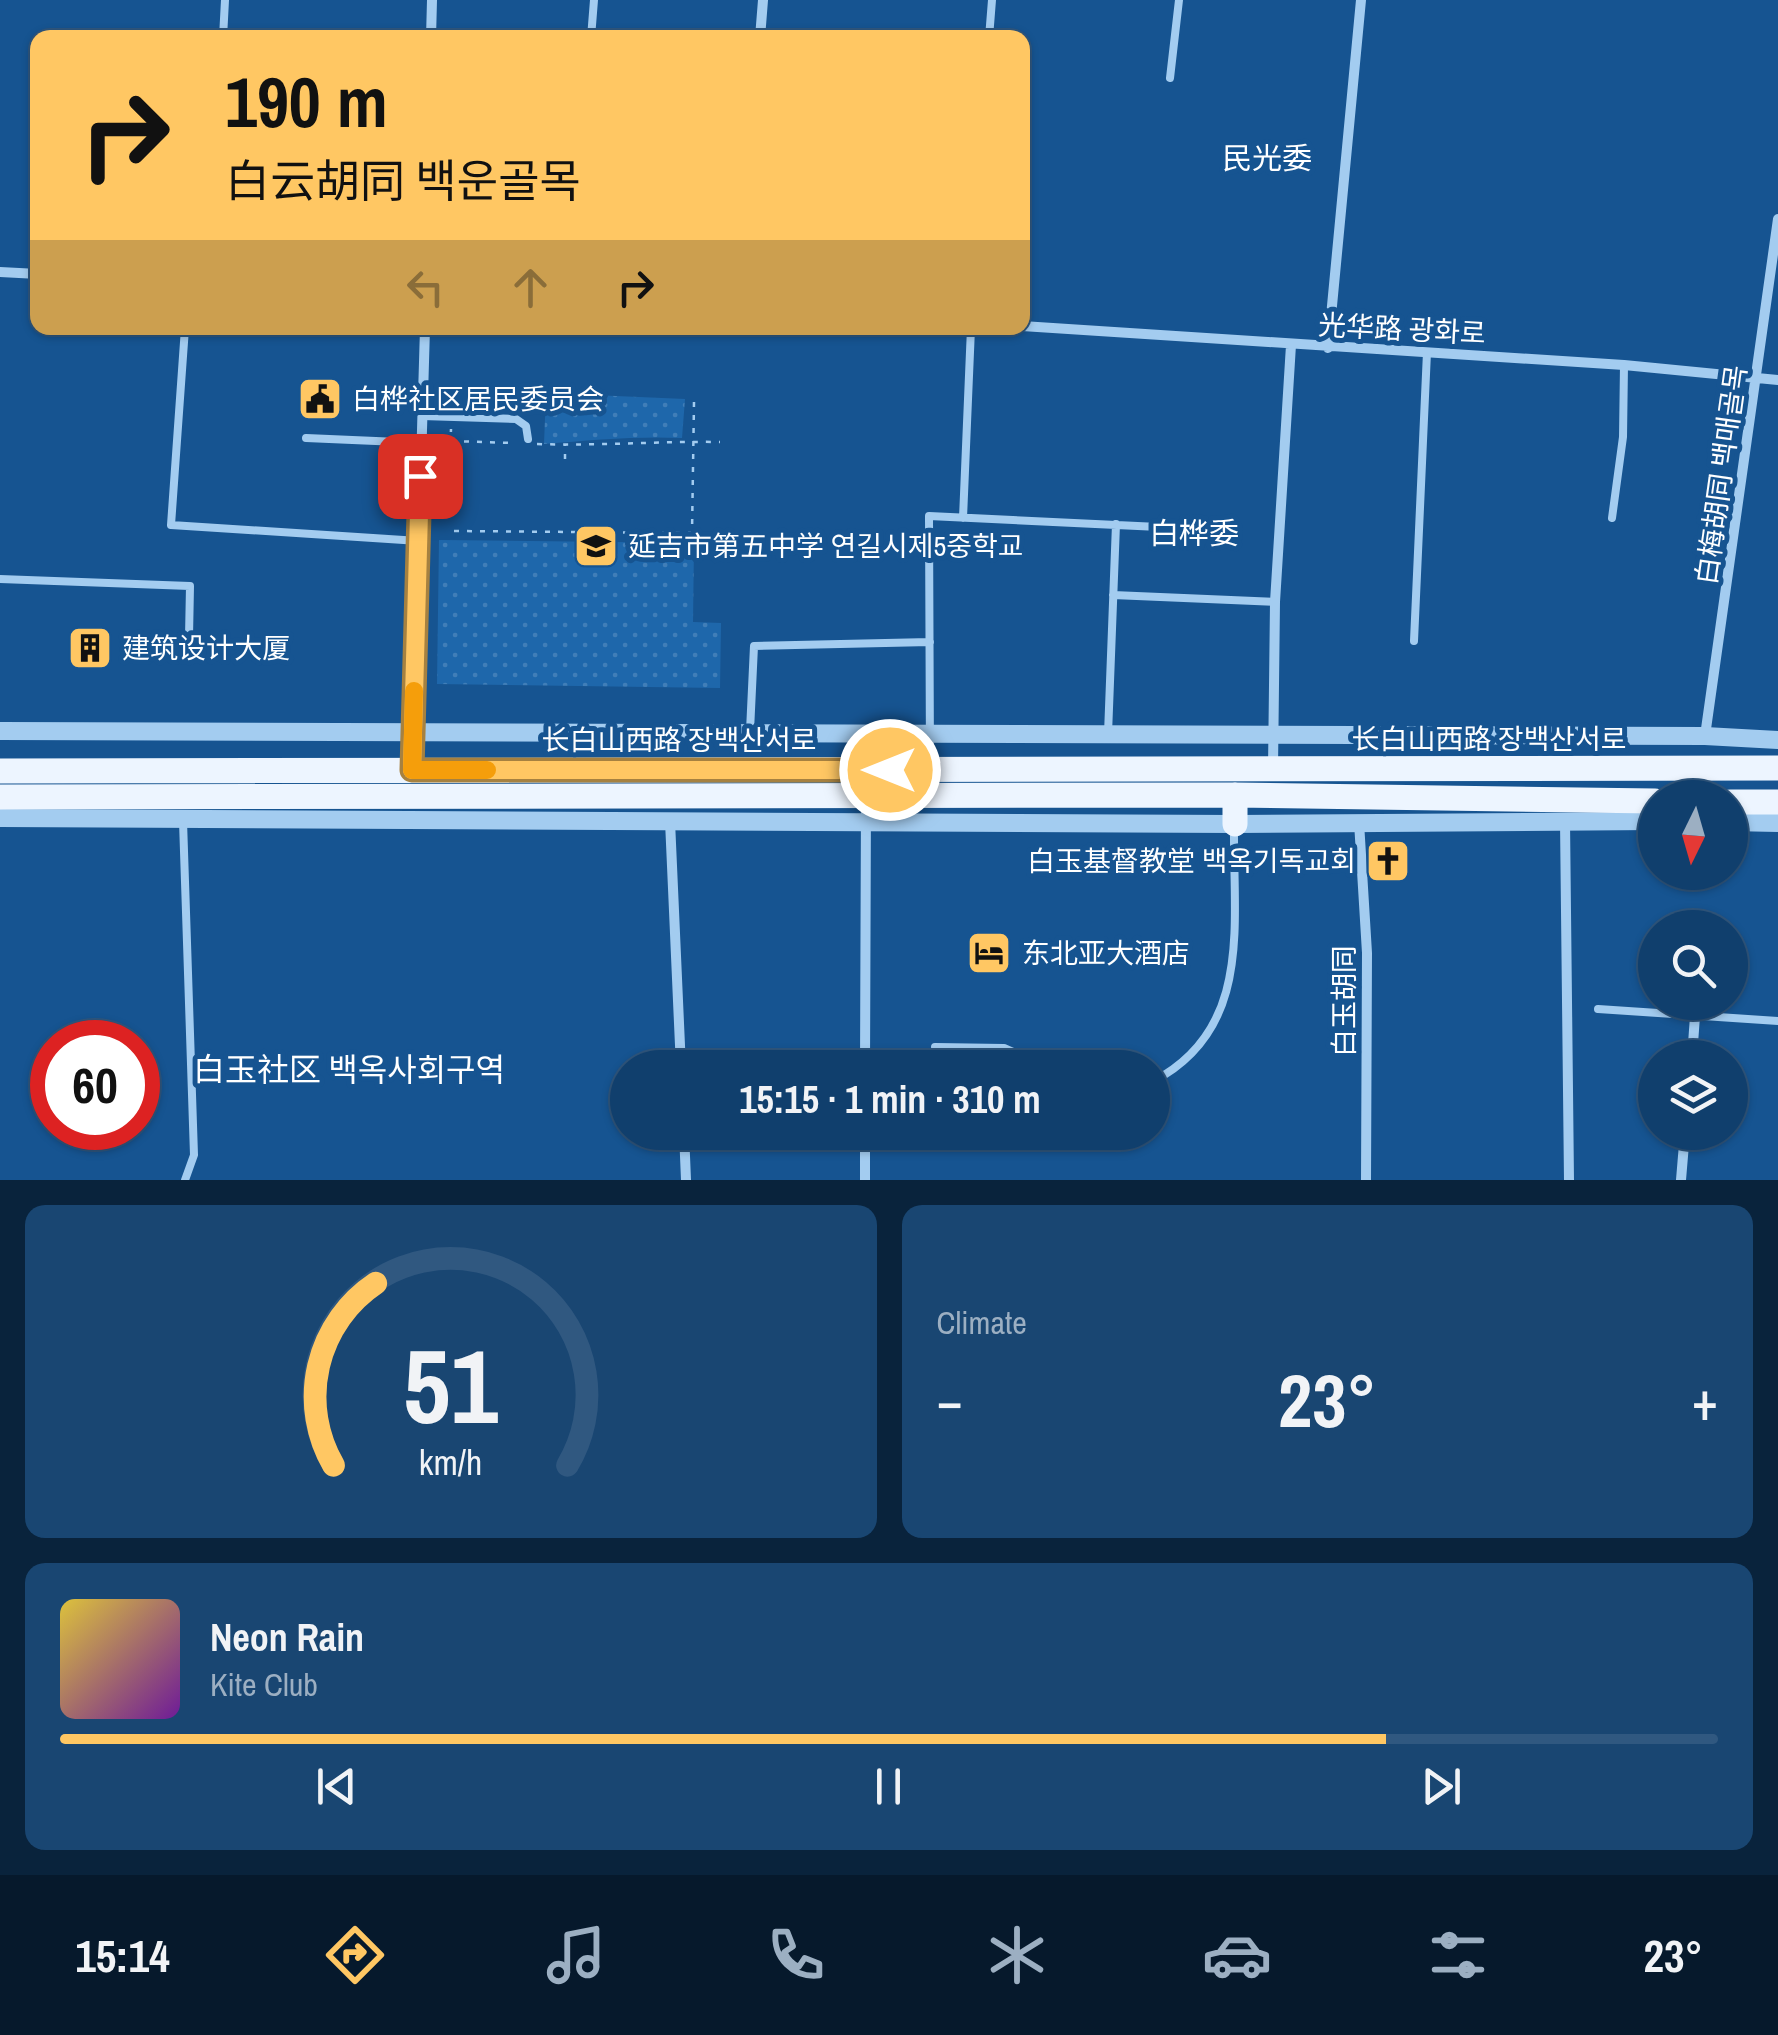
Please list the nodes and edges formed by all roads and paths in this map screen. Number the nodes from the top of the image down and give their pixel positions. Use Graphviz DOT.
graph roads {
  1 [pos="224,0"];
  2 [pos="432,0"];
  3 [pos="594,0"];
  4 [pos="763,0"];
  5 [pos="992,0"];
  6 [pos="1180,0"];
  7 [pos="1361,0"];
  8 [pos="223,30"];
  9 [pos="431,30"];
  10 [pos="592,30"];
  11 [pos="761,30"];
  12 [pos="989,30"];
  13 [pos="1170,78"];
  14 [pos="1778,219"];
  15 [pos="0,272"];
  16 [pos="30,274"];
  17 [pos="1030,327"];
  18 [pos="184,335"];
  19 [pos="426,335"];
  20 [pos="971,335"];
  21 [pos="1291,345"];
  22 [pos="1328,348"];
  23 [pos="1427,352"];
  24 [pos="1624,365"];
  25 [pos="1758,378"];
  26 [pos="1778,380"];
  27 [pos="694,402"];
  28 [pos="422,416"];
  29 [pos="452,417"];
  30 [pos="306,438"];
  31 [pos="528,439"];
  32 [pos="451,441"];
  33 [pos="694,442"];
  34 [pos="720,442"];
  35 [pos="422,443"];
  36 [pos="565,445"];
  37 [pos="565,459"];
  38 [pos="450,484"];
  39 [pos="963,518"];
  40 [pos="1612,518"];
  41 [pos="1116,524"];
  42 [pos="1201,528"];
  43 [pos="454,530"];
  44 [pos="419,541"];
  45 [pos="0,579"];
  46 [pos="1113,595"];
  47 [pos="1275,602"];
  48 [pos="189,637"];
  49 [pos="1414,640"];
  50 [pos="930,642"];
  51 [pos="413,731"];
  52 [pos="0,732"];
  53 [pos="750,732"];
  54 [pos="930,734"];
  55 [pos="1108,734"];
  56 [pos="1273,736"];
  57 [pos="1706,736"];
  58 [pos="1778,740"];
  59 [pos="1778,768"];
  60 [pos="1273,769"];
  61 [pos="412,770"];
  62 [pos="930,770"];
  63 [pos="0,771"];
  64 [pos="1235,796"];
  65 [pos="0,798"];
  66 [pos="1638,801"];
  67 [pos="1778,802"];
  68 [pos="1748,806"];
  69 [pos="866,808"];
  70 [pos="1748,814"];
  71 [pos="0,818"];
  72 [pos="1565,820"];
  73 [pos="184,821"];
  74 [pos="670,821"];
  75 [pos="1360,822"];
  76 [pos="1638,822"];
  77 [pos="1778,822"];
  78 [pos="1234,824"];
  79 [pos="1598,1009"];
  80 [pos="1638,1012"];
  81 [pos="1748,1020"];
  82 [pos="1778,1022"];
  83 [pos="935,1047"];
  84 [pos="680,1050"];
  85 [pos="866,1050"];
  86 [pos="1008,1050"];
  87 [pos="1170,1070"];
  88 [pos="685,1150"];
  89 [pos="866,1150"];
  90 [pos="1684,1150"];
  91 [pos="185,1180"];
  92 [pos="686,1180"];
  93 [pos="866,1180"];
  94 [pos="1366,1180"];
  95 [pos="1569,1180"];
  96 [pos="1682,1180"];
  1 -- 8 [label="lane"];
  2 -- 9 [label="street"];
  3 -- 10 [label="lane"];
  4 -- 11 [label="street"];
  5 -- 12 [label="lane"];
  6 -- 13 [label="lane"];
  7 -- 22 [label="street"];
  14 -- 25 [label="street, 白梅胡同 백매골목"];
  15 -- 16 [label="street"];
  17 -- 21 [label="street, 光华路 광화로"];
  18 -- 44 [label="lane"];
  19 -- 28 [label="street"];
  20 -- 39 [label="lane"];
  21 -- 22 [label="street, 光华路 광화로"];
  21 -- 47 [label="street"];
  22 -- 23 [label="street, 光华路 광화로"];
  23 -- 24 [label="street, 光华路 광화로"];
  23 -- 49 [label="lane"];
  24 -- 25 [label="street, 光华路 광화로"];
  24 -- 40 [label="lane"];
  25 -- 26 [label="street, 光华路 광화로"];
  25 -- 57 [label="street, 白梅胡同 백매골목"];
  27 -- 33 [label="path"];
  28 -- 29 [label="lane"];
  28 -- 35 [label="street"];
  29 -- 31 [label="lane"];
  29 -- 32 [label="path"];
  30 -- 35 [label="lane"];
  32 -- 36 [label="path"];
  32 -- 38 [label="path"];
  33 -- 34 [label="path"];
  33 -- 36 [label="path"];
  33 -- 43 [label="path"];
  35 -- 44 [label="street"];
  36 -- 37 [label="path"];
  39 -- 41 [label="lane"];
  39 -- 50 [label="lane"];
  41 -- 42 [label="lane"];
  41 -- 46 [label="lane"];
  44 -- 51 [label="street"];
  45 -- 48 [label="lane"];
  46 -- 47 [label="lane"];
  46 -- 55 [label="lane"];
  47 -- 56 [label="street"];
  50 -- 53 [label="lane"];
  50 -- 54 [label="lane"];
  51 -- 52 [label="street"];
  51 -- 53 [label="street"];
  51 -- 61 [label="street"];
  53 -- 54 [label="street"];
  54 -- 55 [label="street"];
  54 -- 62 [label="lane"];
  55 -- 56 [label="street"];
  56 -- 57 [label="street"];
  56 -- 60 [label="street"];
  57 -- 58 [label="street"];
  59 -- 60 [label="main road, 长白山西路 장백산서로"];
  60 -- 62 [label="main road, 长白山西路 장백산서로"];
  61 -- 62 [label="main road, 长白山西路 장백산서로"];
  61 -- 63 [label="main road, 长白山西路 장백산서로"];
  64 -- 66 [label="main road, 长白山西路 장백산서로"];
  64 -- 69 [label="main road, 长白山西路 장백산서로"];
  64 -- 78 [label="main road"];
  65 -- 69 [label="main road, 长白山西路 장백산서로"];
  67 -- 68 [label="main road"];
  69 -- 74 [label="street"];
  69 -- 78 [label="street"];
  69 -- 85 [label="street"];
  70 -- 77 [label="main road"];
  71 -- 73 [label="street"];
  72 -- 75 [label="street"];
  72 -- 76 [label="street"];
  72 -- 95 [label="street"];
  73 -- 74 [label="street"];
  73 -- 91 [label="lane"];
  74 -- 84 [label="street"];
  75 -- 78 [label="street"];
  75 -- 94 [label="street, 白玉胡同"];
  78 -- 87 [label="lane"];
  79 -- 80 [label="lane"];
  81 -- 82 [label="lane"];
  83 -- 86 [label="lane"];
  88 -- 92 [label="street"];
  89 -- 93 [label="street"];
  90 -- 96 [label="street"];
}
